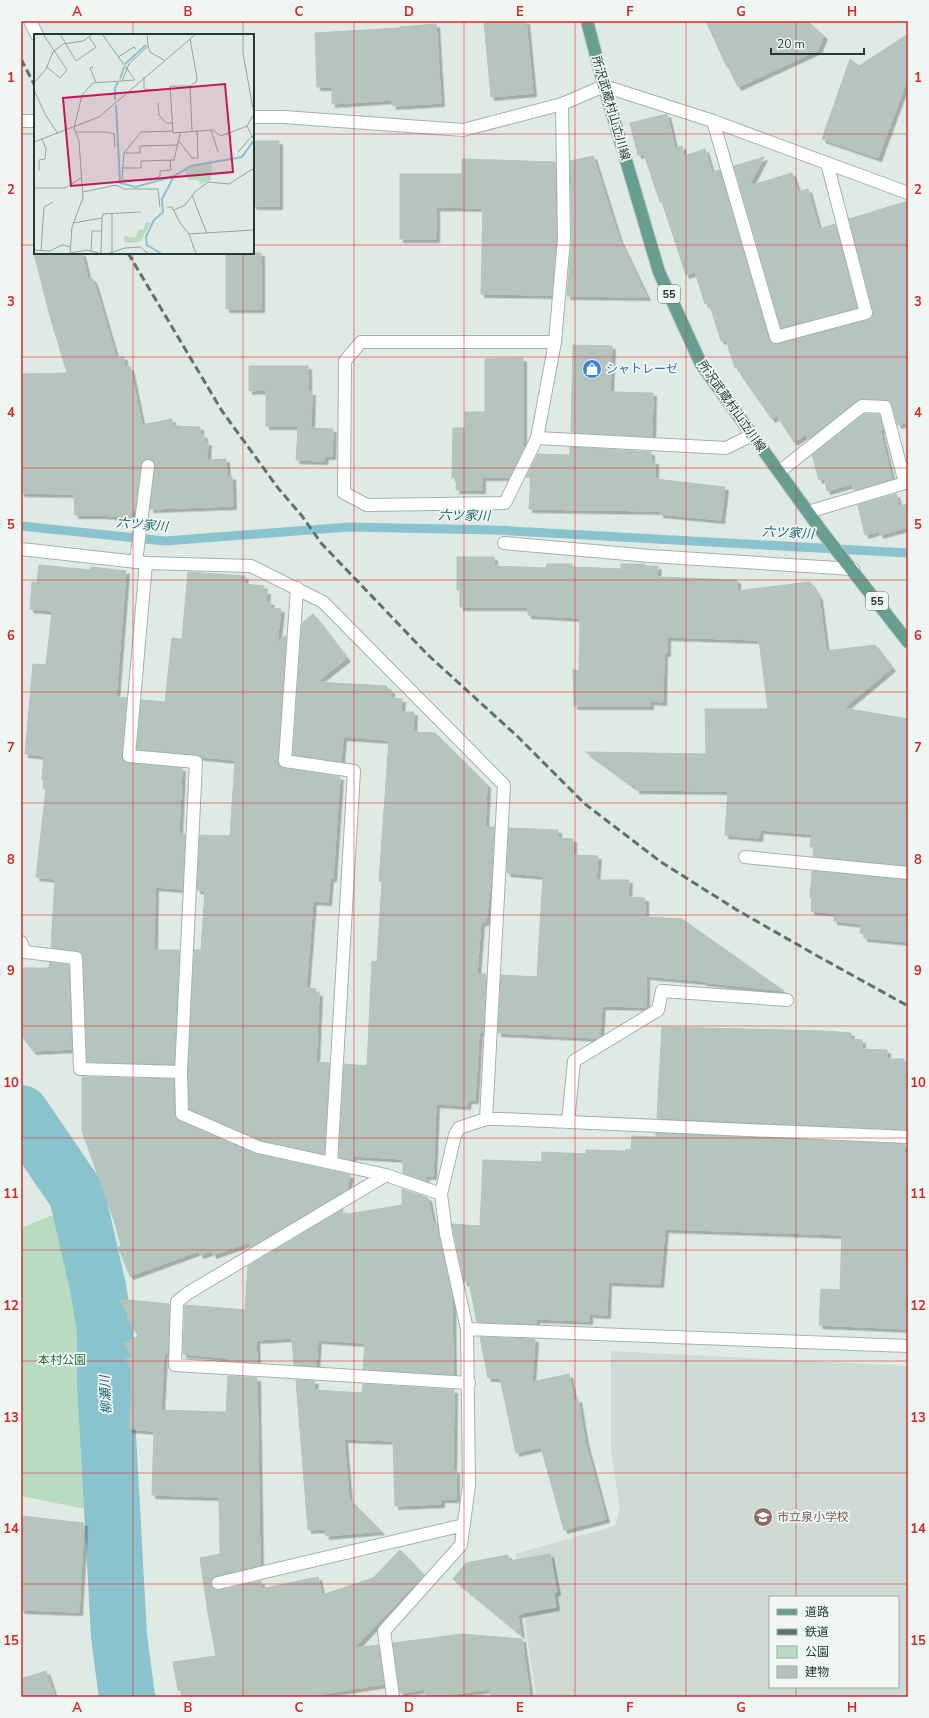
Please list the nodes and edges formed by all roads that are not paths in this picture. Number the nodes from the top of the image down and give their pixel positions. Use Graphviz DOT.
graph roads {
  1 [pos="30,21"];
  2 [pos="588,21"];
  3 [pos="36,34"];
  4 [pos="604,86"];
  5 [pos="562,104"];
  6 [pos="254,117"];
  7 [pos="21,121"];
  8 [pos="34,121"];
  9 [pos="713,122"];
  10 [pos="827,163"];
  11 [pos="908,193"];
  12 [pos="555,342"];
  13 [pos="752,435"];
  14 [pos="537,438"];
  15 [pos="148,466"];
  16 [pos="779,472"];
  17 [pos="808,512"];
  18 [pos="504,544"];
  19 [pos="21,549"];
  20 [pos="141,562"];
  21 [pos="849,565"];
  22 [pos="297,588"];
  23 [pos="908,642"];
  24 [pos="746,858"];
  25 [pos="908,873"];
  26 [pos="21,942"];
  27 [pos="787,1000"];
  28 [pos="181,1072"];
  29 [pos="486,1119"];
  30 [pos="568,1122"];
  31 [pos="908,1137"];
  32 [pos="331,1163"];
  33 [pos="386,1175"];
  34 [pos="441,1194"];
  35 [pos="467,1329"];
  36 [pos="908,1346"];
  37 [pos="469,1383"];
  38 [pos="464,1525"];
  39 [pos="218,1583"];
  40 [pos="393,1697"];
  1 -- 3 [label="street"];
  2 -- 4 [label="main road, 所沢武蔵村山立川線 / 55"];
  4 -- 5 [label="street"];
  4 -- 9 [label="street"];
  4 -- 13 [label="main road, 所沢武蔵村山立川線 / 55"];
  5 -- 6 [label="street"];
  5 -- 12 [label="street"];
  7 -- 8 [label="street"];
  9 -- 10 [label="street"];
  9 -- 10 [label="street"];
  10 -- 11 [label="street"];
  12 -- 14 [label="street"];
  12 -- 14 [label="street"];
  13 -- 14 [label="street"];
  13 -- 16 [label="main road, 所沢武蔵村山立川線 / 55"];
  15 -- 20 [label="street"];
  16 -- 17 [label="main road, 所沢武蔵村山立川線 / 55"];
  16 -- 17 [label="street"];
  17 -- 21 [label="main road, 所沢武蔵村山立川線 / 55"];
  18 -- 21 [label="street"];
  19 -- 20 [label="street"];
  20 -- 22 [label="street"];
  20 -- 28 [label="street"];
  21 -- 23 [label="main road, 所沢武蔵村山立川線 / 55"];
  22 -- 29 [label="street"];
  22 -- 32 [label="street"];
  24 -- 25 [label="street"];
  26 -- 28 [label="street"];
  27 -- 30 [label="street"];
  28 -- 32 [label="street"];
  29 -- 30 [label="street"];
  29 -- 34 [label="street"];
  30 -- 31 [label="street"];
  32 -- 33 [label="street"];
  33 -- 34 [label="street"];
  33 -- 37 [label="street"];
  34 -- 35 [label="street"];
  35 -- 36 [label="street"];
  35 -- 37 [label="street"];
  37 -- 38 [label="street"];
  38 -- 39 [label="street"];
  38 -- 40 [label="street"];
}
